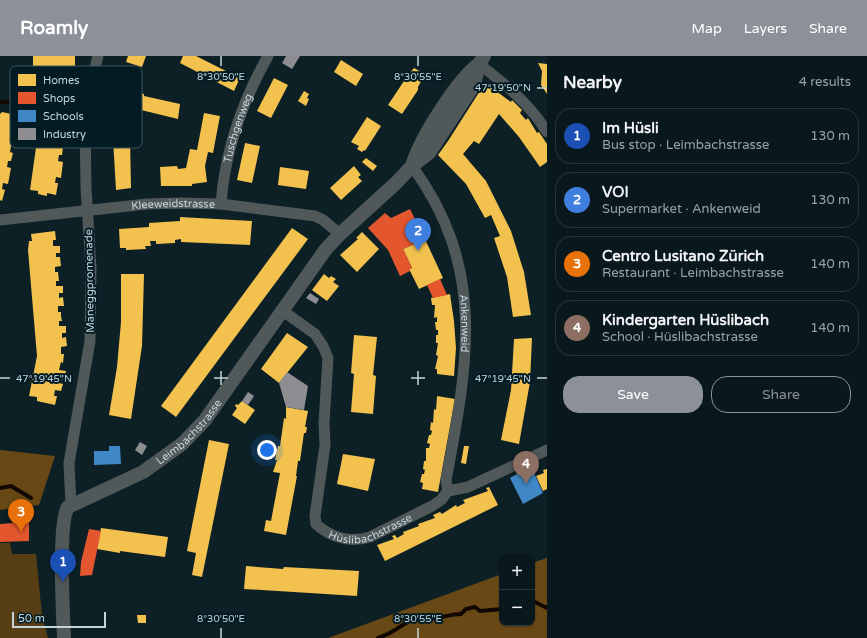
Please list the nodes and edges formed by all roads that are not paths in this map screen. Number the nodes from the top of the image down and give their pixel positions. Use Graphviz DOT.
graph roads {
  1 [pos="98,56"];
  2 [pos="268,56"];
  3 [pos="482,60"];
  4 [pos="96,66"];
  5 [pos="547,132"];
  6 [pos="86,148"];
  7 [pos="412,166"];
  8 [pos="221,204"];
  9 [pos="87,210"];
  10 [pos="0,220"];
  11 [pos="340,234"];
  12 [pos="283,311"];
  13 [pos="547,450"];
  14 [pos="448,491"];
  15 [pos="71,505"];
  16 [pos="64,638"];
  1 -- 4 [label="street, Maneggpromenade"];
  2 -- 8 [label="street, Tuschgenweg"];
  3 -- 5 [label="street"];
  3 -- 7 [label="street, Leimbachstrasse"];
  6 -- 9 [label="street, Maneggpromenade"];
  7 -- 11 [label="street, Leimbachstrasse"];
  7 -- 14 [label="street, Ankenweid"];
  8 -- 9 [label="street, Kleeweidstrasse"];
  8 -- 11 [label="street, Kleeweidstrasse"];
  9 -- 10 [label="street, Kleeweidstrasse"];
  9 -- 15 [label="street, Maneggpromenade"];
  11 -- 12 [label="street, Leimbachstrasse"];
  12 -- 14 [label="street, Hüslibachstrasse"];
  12 -- 15 [label="street, Leimbachstrasse"];
  13 -- 14 [label="street"];
  15 -- 16 [label="street"];
}
